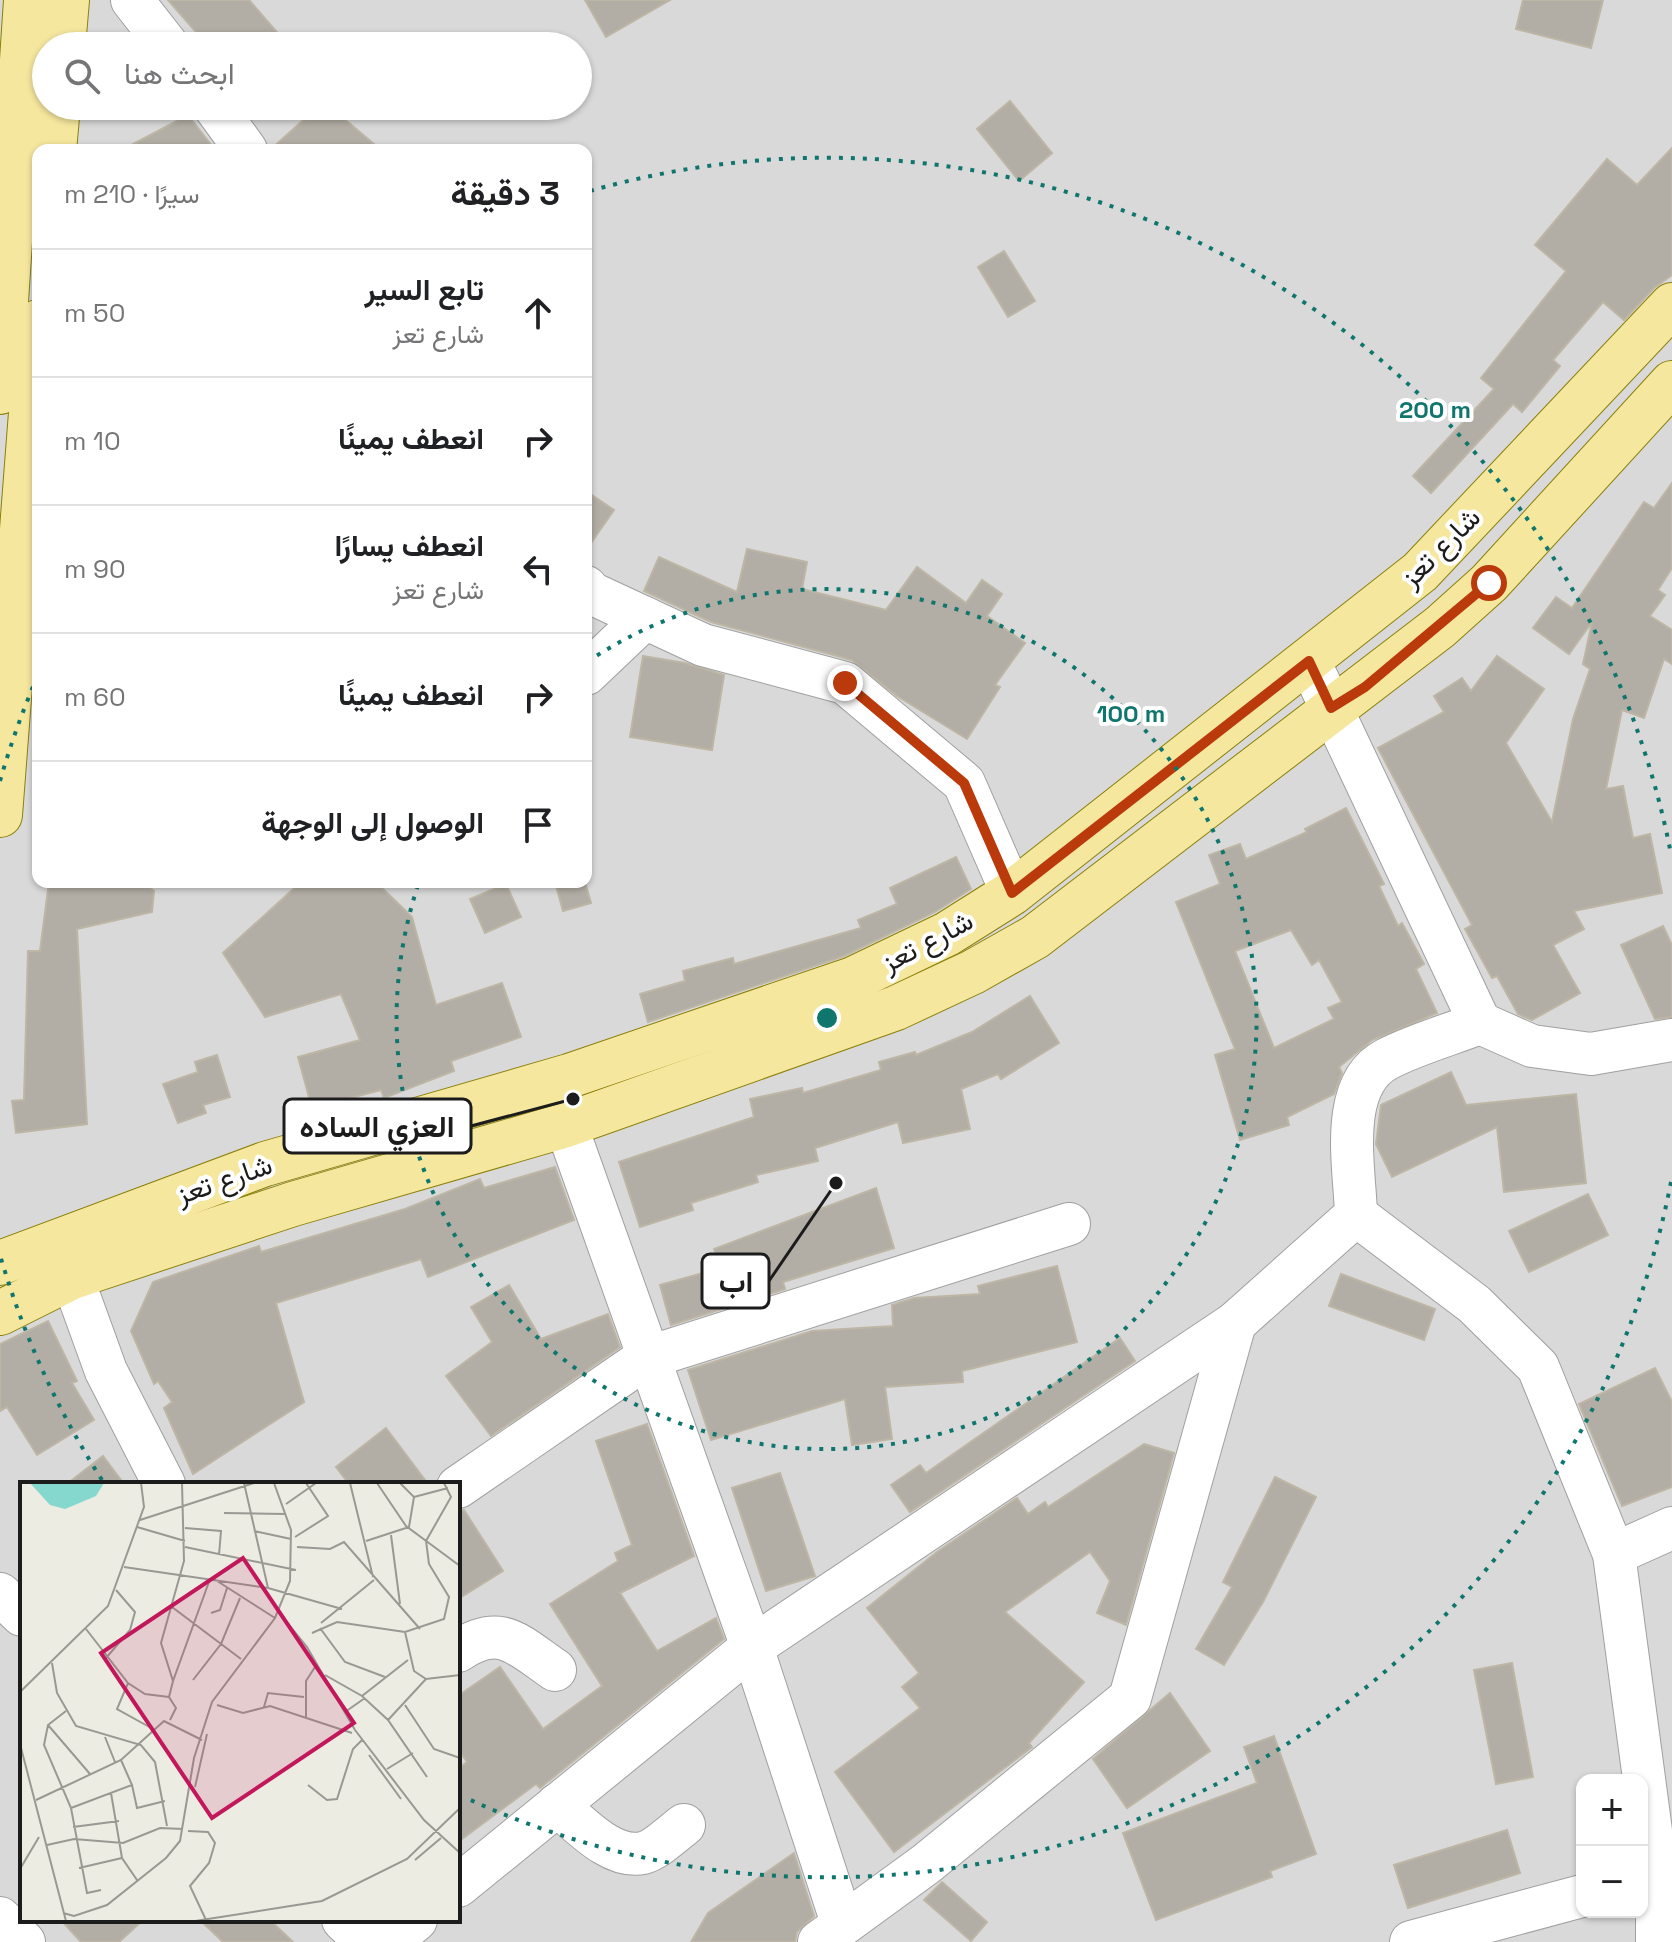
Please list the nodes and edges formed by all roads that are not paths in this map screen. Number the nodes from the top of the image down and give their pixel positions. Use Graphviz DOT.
graph roads {
  1 [pos="26,0"];
  2 [pos="67,0"];
  3 [pos="132,0"];
  4 [pos="64,32"];
  5 [pos="157,32"];
  6 [pos="44,120"];
  7 [pos="224,120"];
  8 [pos="24,139"];
  9 [pos="242,144"];
  10 [pos="1672,305"];
  11 [pos="1672,383"];
  12 [pos="0,392"];
  13 [pos="32,479"];
  14 [pos="592,593"];
  15 [pos="645,618"];
  16 [pos="1309,661"];
  17 [pos="25,663"];
  18 [pos="592,668"];
  19 [pos="1331,708"];
  20 [pos="0,815"];
  21 [pos="1012,893"];
  22 [pos="1480,1023"];
  23 [pos="1667,1052"];
  24 [pos="566,1125"];
  25 [pos="1356,1215"];
  26 [pos="1069,1224"];
  27 [pos="0,1261"];
  28 [pos="72,1277"];
  29 [pos="0,1313"];
  30 [pos="1235,1323"];
  31 [pos="646,1358"];
  32 [pos="163,1482"];
  33 [pos="460,1486"];
  34 [pos="1672,1528"];
  35 [pos="1614,1554"];
  36 [pos="0,1594"];
  37 [pos="20,1613"];
  38 [pos="752,1647"];
  39 [pos="460,1650"];
  40 [pos="555,1670"];
  41 [pos="557,1805"];
  42 [pos="684,1825"];
  43 [pos="1650,1878"];
  44 [pos="460,1884"];
  45 [pos="1576,1898"];
  46 [pos="0,1918"];
  47 [pos="405,1922"];
  48 [pos="361,1930"];
  49 [pos="831,1933"];
  50 [pos="24,1942"];
  51 [pos="1411,1942"];
  52 [pos="1657,1942"];
  1 -- 8 [label="main road"];
  2 -- 4 [label="main road"];
  3 -- 5 [label="street"];
  6 -- 8 [label="main road"];
  7 -- 9 [label="street"];
  8 -- 12 [label="main road"];
  10 -- 16 [label="main road, شارع تعز"];
  11 -- 19 [label="main road, شارع تعز"];
  13 -- 17 [label="main road"];
  14 -- 15 [label="street"];
  15 -- 18 [label="street"];
  15 -- 21 [label="street"];
  16 -- 19 [label="street"];
  16 -- 21 [label="main road, شارع تعز"];
  17 -- 20 [label="main road"];
  19 -- 22 [label="street"];
  19 -- 24 [label="main road, شارع تعز"];
  21 -- 27 [label="main road, شارع تعز"];
  22 -- 23 [label="street"];
  22 -- 25 [label="street"];
  24 -- 28 [label="main road, شارع تعز"];
  24 -- 31 [label="street"];
  25 -- 30 [label="street"];
  25 -- 35 [label="street"];
  26 -- 31 [label="street"];
  28 -- 29 [label="main road, شارع تعز"];
  28 -- 32 [label="street"];
  30 -- 38 [label="street"];
  30 -- 49 [label="street"];
  31 -- 33 [label="street"];
  31 -- 38 [label="street"];
  34 -- 35 [label="street"];
  35 -- 43 [label="street"];
  36 -- 37 [label="street"];
  38 -- 41 [label="street"];
  38 -- 49 [label="street"];
  39 -- 40 [label="street"];
  41 -- 42 [label="street"];
  41 -- 44 [label="street"];
  43 -- 52 [label="street"];
  45 -- 51 [label="street"];
  46 -- 50 [label="street"];
  47 -- 48 [label="street"];
}
